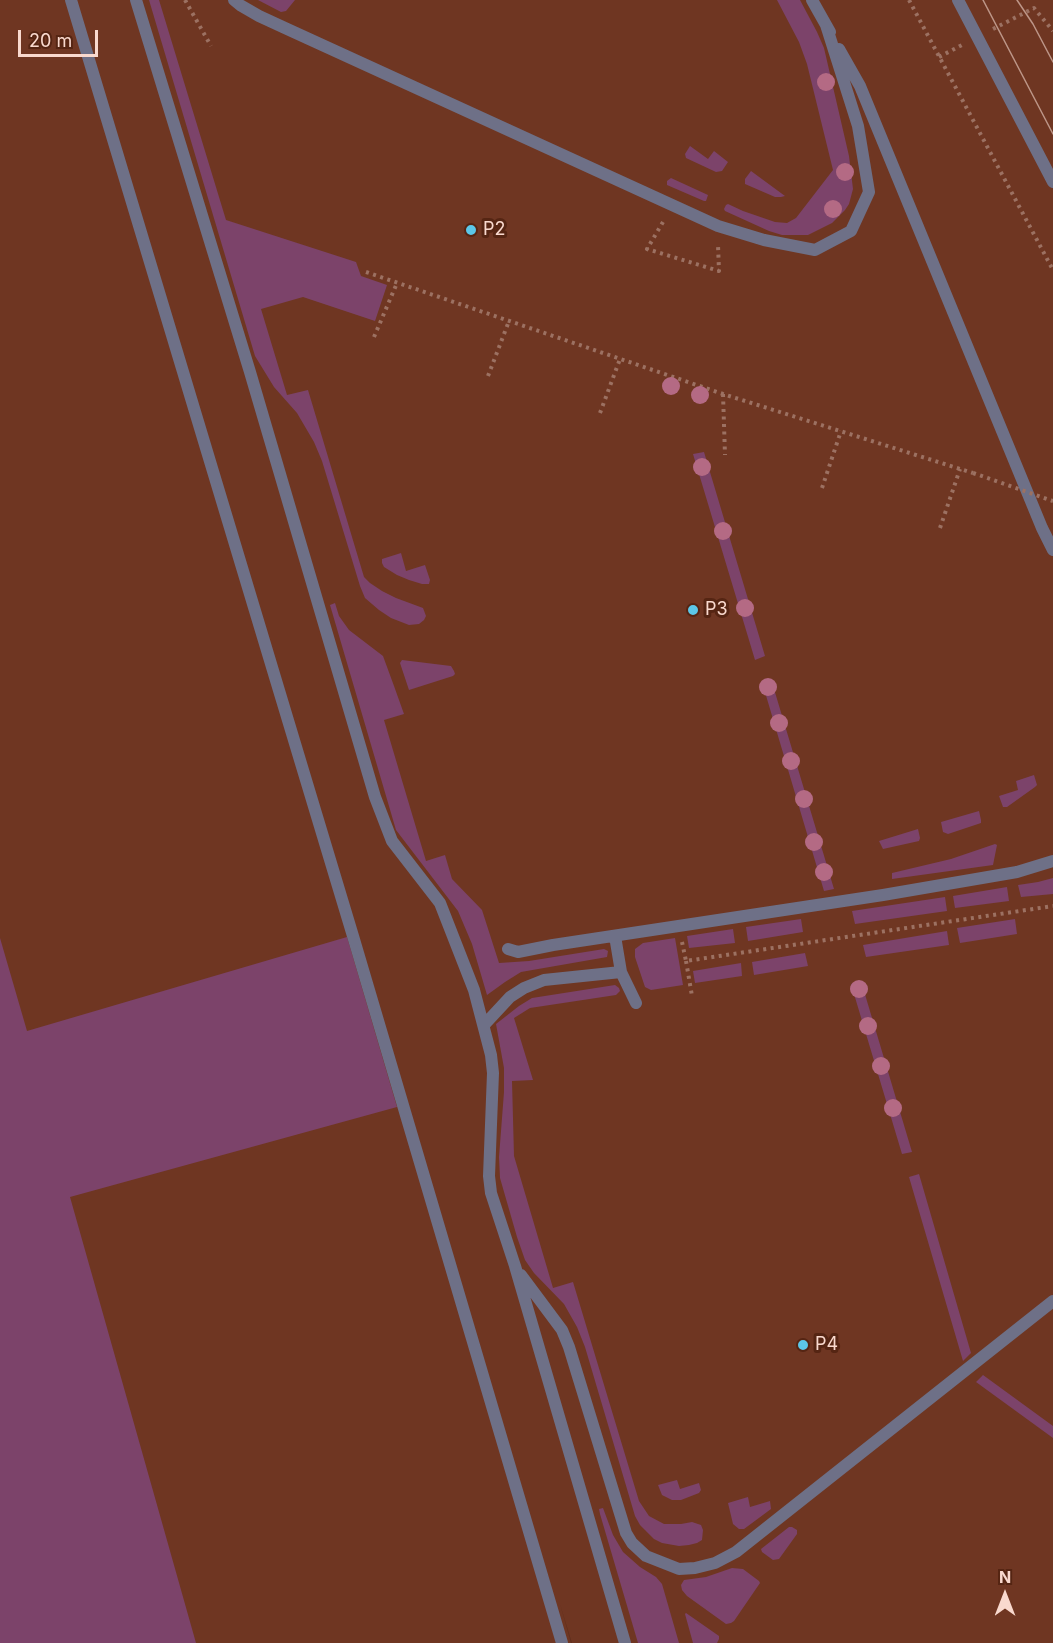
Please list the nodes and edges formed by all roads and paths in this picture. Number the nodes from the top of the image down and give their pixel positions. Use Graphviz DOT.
graph roads {
  1 [pos="71,0"];
  2 [pos="135,0"];
  3 [pos="185,0"];
  4 [pos="234,0"];
  5 [pos="812,0"];
  6 [pos="909,0"];
  7 [pos="958,0"];
  8 [pos="826,25"];
  9 [pos="1053,31"];
  10 [pos="977,37"];
  11 [pos="211,46"];
  12 [pos="939,57"];
  13 [pos="1053,182"];
  14 [pos="673,205"];
  15 [pos="718,226"];
  16 [pos="1053,270"];
  17 [pos="366,272"];
  18 [pos="397,283"];
  19 [pos="509,321"];
  20 [pos="374,337"];
  21 [pos="620,358"];
  22 [pos="488,376"];
  23 [pos="723,393"];
  24 [pos="600,413"];
  25 [pos="841,431"];
  26 [pos="725,456"];
  27 [pos="960,469"];
  28 [pos="822,488"];
  29 [pos="1053,501"];
  30 [pos="940,528"];
  31 [pos="1053,550"];
  32 [pos="1053,861"];
  33 [pos="1053,906"];
  34 [pos="678,926"];
  35 [pos="615,936"];
  36 [pos="508,949"];
  37 [pos="686,961"];
  38 [pos="621,972"];
  39 [pos="692,996"];
  40 [pos="636,1004"];
  41 [pos="484,1025"];
  42 [pos="514,1266"];
  43 [pos="1053,1300"];
  44 [pos="562,1643"];
  45 [pos="625,1643"];
  1 -- 44 [label="lane"];
  2 -- 41 [label="lane"];
  3 -- 11 [label="path"];
  4 -- 14 [label="lane"];
  5 -- 8 [label="lane"];
  6 -- 12 [label="path"];
  7 -- 10 [label="lane"];
  8 -- 15 [label="lane"];
  8 -- 31 [label="lane"];
  9 -- 10 [label="path"];
  10 -- 12 [label="path"];
  10 -- 13 [label="lane"];
  12 -- 16 [label="path"];
  14 -- 15 [label="lane"];
  14 -- 15 [label="path"];
  17 -- 18 [label="path"];
  18 -- 19 [label="path"];
  18 -- 20 [label="path"];
  19 -- 21 [label="path"];
  19 -- 22 [label="path"];
  21 -- 23 [label="path"];
  21 -- 24 [label="path"];
  23 -- 25 [label="path"];
  23 -- 26 [label="path"];
  25 -- 27 [label="path"];
  25 -- 28 [label="path"];
  27 -- 29 [label="path, bridge"];
  27 -- 30 [label="path"];
  32 -- 34 [label="lane"];
  33 -- 37 [label="path"];
  34 -- 35 [label="lane"];
  34 -- 37 [label="path"];
  35 -- 36 [label="lane"];
  35 -- 38 [label="lane"];
  37 -- 39 [label="path"];
  38 -- 40 [label="lane"];
  38 -- 41 [label="lane"];
  41 -- 42 [label="lane"];
  42 -- 43 [label="lane"];
  42 -- 45 [label="lane"];
}
